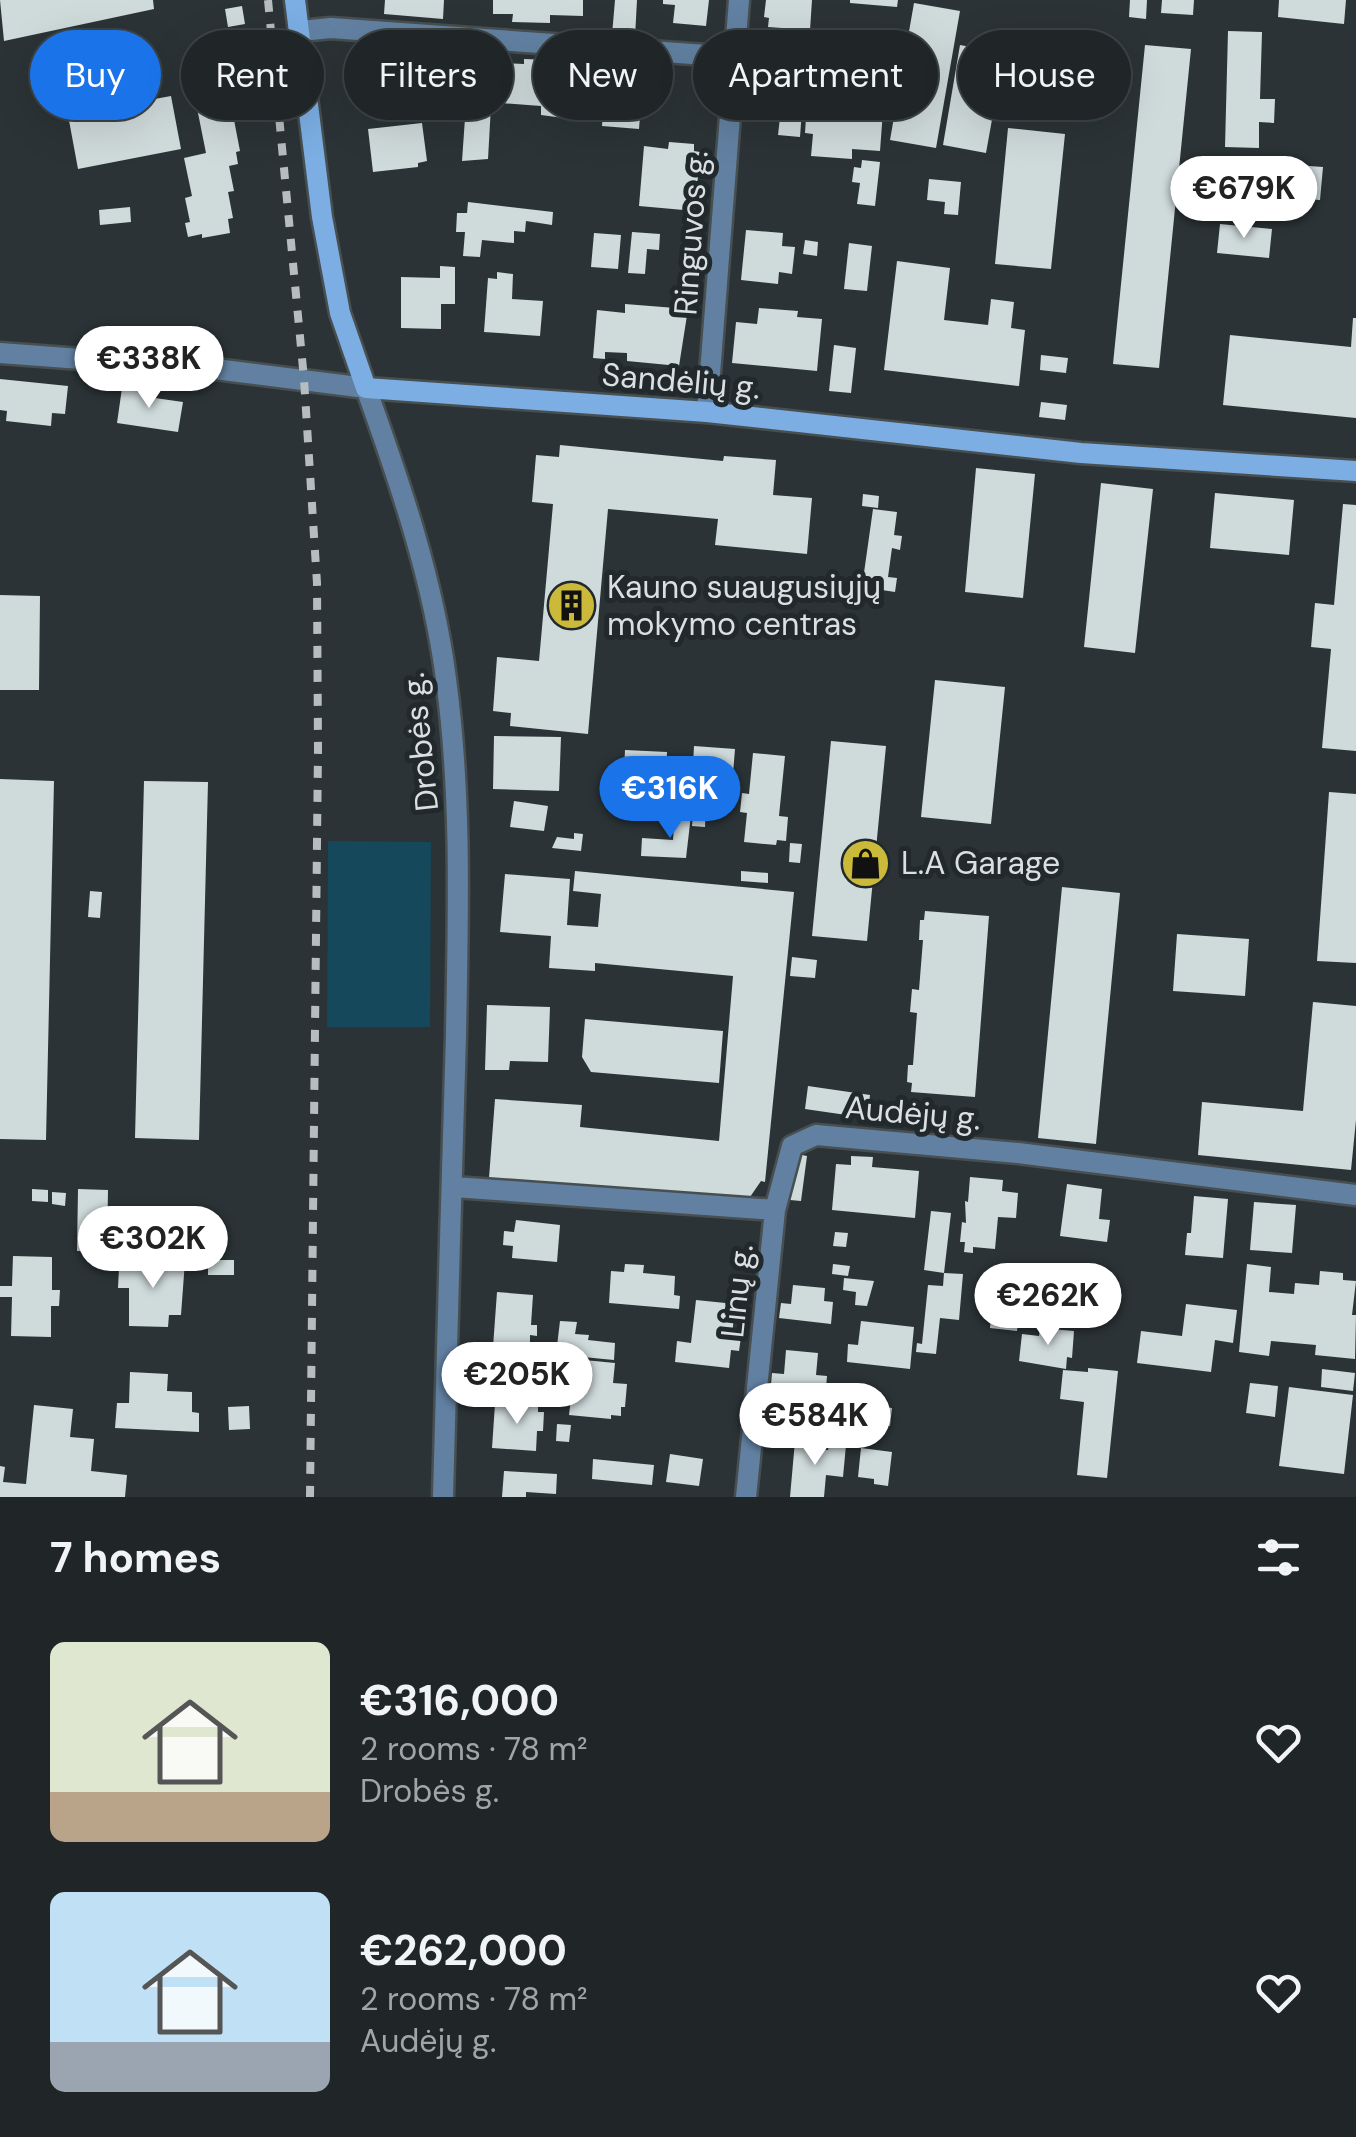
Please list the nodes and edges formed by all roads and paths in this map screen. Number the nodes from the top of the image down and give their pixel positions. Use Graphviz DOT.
graph roads {
  1 [pos="295,0"];
  2 [pos="739,0"];
  3 [pos="300,30"];
  4 [pos="310,30"];
  5 [pos="736,30"];
  6 [pos="693,55"];
  7 [pos="311,120"];
  8 [pos="729,120"];
  9 [pos="0,353"];
  10 [pos="366,388"];
  11 [pos="707,412"];
  12 [pos="1356,471"];
  13 [pos="454,1187"];
  14 [pos="1356,1195"];
  15 [pos="775,1210"];
  16 [pos="443,1497"];
  17 [pos="746,1497"];
  1 -- 3 [label="street, Drobės g."];
  2 -- 5 [label="street, Ringuvos g."];
  4 -- 6 [label="street"];
  7 -- 10 [label="street, Drobės g."];
  8 -- 11 [label="street, Ringuvos g."];
  9 -- 10 [label="street, Sandėlių g."];
  10 -- 11 [label="street, Sandėlių g."];
  10 -- 13 [label="street, Drobės g."];
  11 -- 12 [label="street, Sandėlių g."];
  13 -- 15 [label="street"];
  13 -- 16 [label="street, Drobės g."];
  14 -- 15 [label="street, Audėjų g."];
  15 -- 17 [label="street, Linų g."];
}
